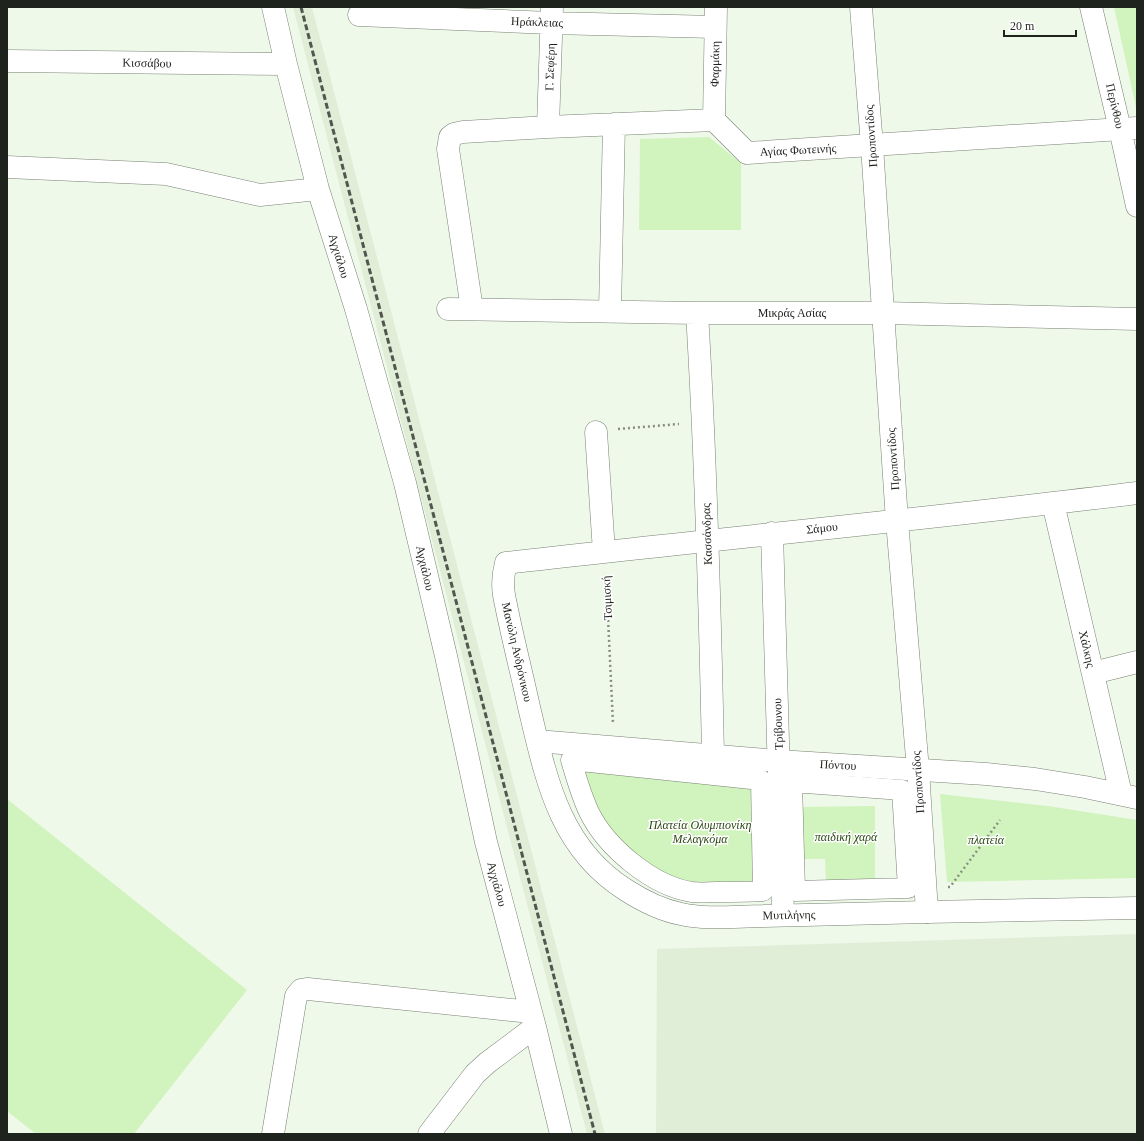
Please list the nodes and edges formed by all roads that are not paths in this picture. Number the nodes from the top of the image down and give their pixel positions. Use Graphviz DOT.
graph roads {
  1 [pos="273,7"];
  2 [pos="861,7"];
  3 [pos="1091,7"];
  4 [pos="359,15"];
  5 [pos="551,15"];
  6 [pos="716,17"];
  7 [pos="7,61"];
  8 [pos="286,64"];
  9 [pos="714,120"];
  10 [pos="614,124"];
  11 [pos="548,126"];
  12 [pos="1129,129"];
  13 [pos="872,146"];
  14 [pos="7,167"];
  15 [pos="318,189"];
  16 [pos="1137,206"];
  17 [pos="448,309"];
  18 [pos="472,309"];
  19 [pos="610,311"];
  20 [pos="697,313"];
  21 [pos="883,313"];
  22 [pos="1137,319"];
  23 [pos="596,432"];
  24 [pos="1137,493"];
  25 [pos="1053,503"];
  26 [pos="897,521"];
  27 [pos="772,533"];
  28 [pos="708,540"];
  29 [pos="604,552"];
  30 [pos="506,563"];
  31 [pos="1137,662"];
  32 [pos="1093,673"];
  33 [pos="537,741"];
  34 [pos="713,756"];
  35 [pos="778,761"];
  36 [pos="918,770"];
  37 [pos="902,790"];
  38 [pos="1129,796"];
  39 [pos="763,891"];
  40 [pos="1137,908"];
  41 [pos="927,912"];
  42 [pos="783,916"];
  43 [pos="533,1019"];
  44 [pos="273,1134"];
  45 [pos="429,1134"];
  46 [pos="561,1134"];
  1 -- 8 [label="street, Αγχιάλου"];
  2 -- 13 [label="street, Προποντίδος"];
  3 -- 12 [label="street, Περίνθου"];
  4 -- 5 [label="street, Ηράκλειας"];
  5 -- 6 [label="street, Ηράκλειας"];
  5 -- 11 [label="street, Γ. Σεφέρη"];
  6 -- 9 [label="street, Φαρμάκη"];
  7 -- 8 [label="street, Κισσάβου"];
  8 -- 15 [label="street, Αγχιάλου"];
  9 -- 10 [label="street"];
  9 -- 13 [label="street, Αγίας Φωτεινής"];
  10 -- 11 [label="street"];
  10 -- 19 [label="street"];
  11 -- 18 [label="street"];
  12 -- 13 [label="street, Αγίας Φωτεινής"];
  12 -- 16 [label="street, Περίνθου"];
  13 -- 21 [label="street, Προποντίδος"];
  14 -- 15 [label="street"];
  15 -- 43 [label="street, Αγχιάλου"];
  17 -- 18 [label="street, Μικράς Ασίας"];
  18 -- 19 [label="street, Μικράς Ασίας"];
  19 -- 20 [label="street, Μικράς Ασίας"];
  20 -- 21 [label="street, Μικράς Ασίας"];
  20 -- 28 [label="street, Κασσάνδρας"];
  21 -- 22 [label="street, Μικράς Ασίας"];
  21 -- 26 [label="street, Προποντίδος"];
  23 -- 29 [label="street"];
  24 -- 25 [label="street, Σάμου"];
  25 -- 26 [label="street, Σάμου"];
  25 -- 32 [label="street, Χάλκης"];
  26 -- 27 [label="street, Σάμου"];
  26 -- 36 [label="street, Προποντίδος"];
  27 -- 28 [label="street, Σάμου"];
  27 -- 35 [label="street, Τρίβουνου"];
  28 -- 29 [label="street, Σάμου"];
  28 -- 34 [label="street, Κασσάνδρας"];
  29 -- 30 [label="street, Σάμου"];
  30 -- 33 [label="street, Μανώλη Ανδρόνικου"];
  31 -- 32 [label="street"];
  32 -- 38 [label="street, Χάλκης"];
  33 -- 34 [label="street, Πόντου"];
  33 -- 42 [label="street, Μυτιλήνης"];
  34 -- 35 [label="street, Πόντου"];
  35 -- 36 [label="street, Πόντου"];
  35 -- 42 [label="street, Τρίβουνου"];
  36 -- 38 [label="street, Πόντου"];
  36 -- 41 [label="street, Προποντίδος"];
  37 -- 37 [label="street"];
  39 -- 39 [label="street"];
  40 -- 41 [label="street, Μυτιλήνης"];
  41 -- 42 [label="street, Μυτιλήνης"];
  43 -- 44 [label="street"];
  43 -- 45 [label="street"];
  43 -- 46 [label="street, Αγχιάλου"];
}
